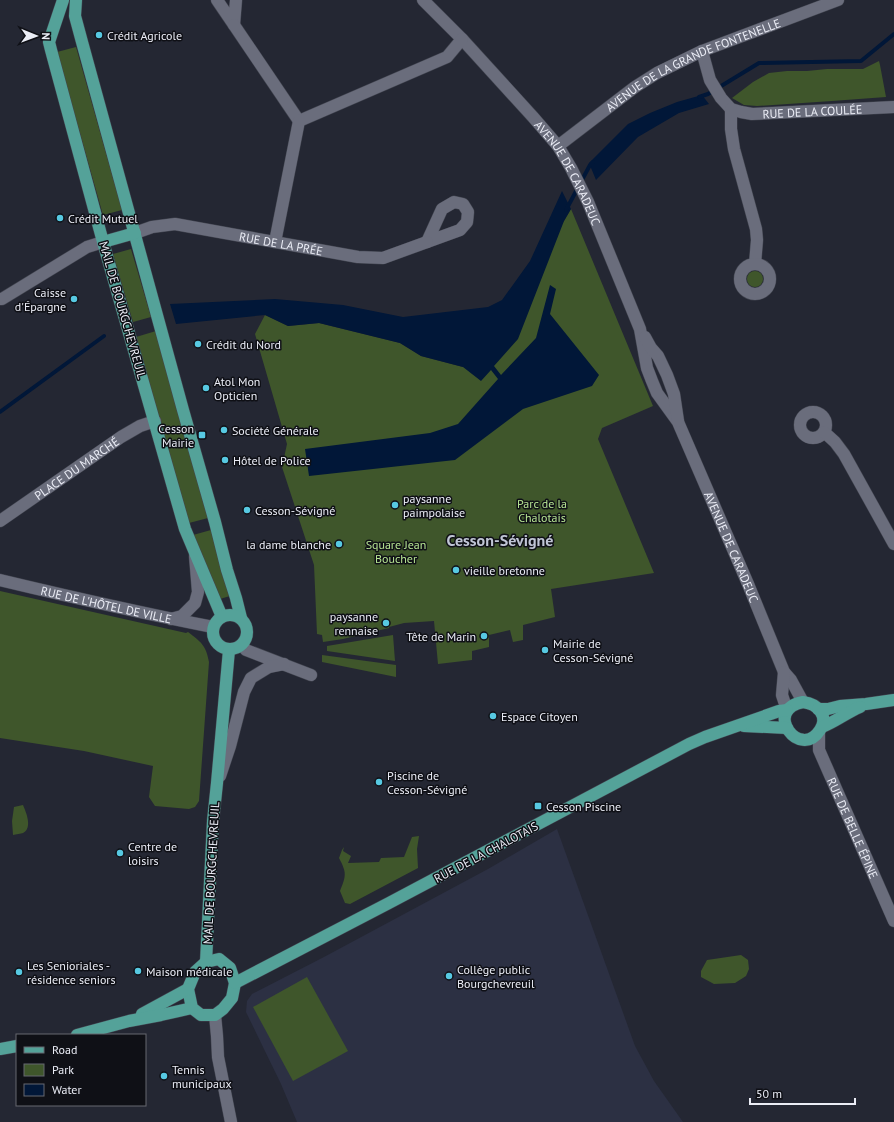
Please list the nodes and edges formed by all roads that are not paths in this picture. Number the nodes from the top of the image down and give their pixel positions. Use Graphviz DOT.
graph roads {
  1 [pos="63,0"];
  2 [pos="76,0"];
  3 [pos="217,0"];
  4 [pos="236,0"];
  5 [pos="423,0"];
  6 [pos="838,0"];
  7 [pos="234,25"];
  8 [pos="462,39"];
  9 [pos="702,51"];
  10 [pos="894,107"];
  11 [pos="731,109"];
  12 [pos="299,121"];
  13 [pos="558,146"];
  14 [pos="135,233"];
  15 [pos="104,242"];
  16 [pos="275,242"];
  17 [pos="427,242"];
  18 [pos="755,264"];
  19 [pos="0,299"];
  20 [pos="155,421"];
  21 [pos="824,432"];
  22 [pos="0,520"];
  23 [pos="894,544"];
  24 [pos="194,552"];
  25 [pos="0,580"];
  26 [pos="222,617"];
  27 [pos="241,618"];
  28 [pos="170,619"];
  29 [pos="213,627"];
  30 [pos="242,644"];
  31 [pos="229,650"];
  32 [pos="284,664"];
  33 [pos="784,672"];
  34 [pos="311,675"];
  35 [pos="894,700"];
  36 [pos="803,702"];
  37 [pos="866,704"];
  38 [pos="818,709"];
  39 [pos="788,710"];
  40 [pos="738,726"];
  41 [pos="787,728"];
  42 [pos="820,730"];
  43 [pos="218,783"];
  44 [pos="894,922"];
  45 [pos="206,962"];
  46 [pos="235,983"];
  47 [pos="188,990"];
  48 [pos="192,1008"];
  49 [pos="215,1015"];
  50 [pos="129,1021"];
  51 [pos="81,1034"];
  52 [pos="16,1046"];
  53 [pos="0,1049"];
  54 [pos="231,1122"];
  1 -- 15 [label="main road, MAIL DE BOURGCHEVREUIL"];
  2 -- 14 [label="main road"];
  3 -- 7 [label="street"];
  4 -- 7 [label="street"];
  5 -- 8 [label="street, AVENUE DE CARADEUC"];
  6 -- 9 [label="street, AVENUE DE LA GRANDE FONTENELLE"];
  7 -- 12 [label="street"];
  8 -- 12 [label="street"];
  8 -- 13 [label="street, AVENUE DE CARADEUC"];
  9 -- 11 [label="street"];
  9 -- 13 [label="street, AVENUE DE LA GRANDE FONTENELLE"];
  10 -- 11 [label="street, RUE DE LA COULÉE"];
  11 -- 18 [label="street"];
  12 -- 16 [label="street"];
  13 -- 33 [label="street, AVENUE DE CARADEUC"];
  14 -- 15 [label="main road"];
  14 -- 16 [label="street, RUE DE LA PRÉE"];
  14 -- 27 [label="main road"];
  15 -- 19 [label="street"];
  15 -- 20 [label="main road, MAIL DE BOURGCHEVREUIL"];
  16 -- 17 [label="street, RUE DE LA PRÉE"];
  20 -- 22 [label="street, PLACE DU MARCHÉ"];
  20 -- 24 [label="main road, MAIL DE BOURGCHEVREUIL"];
  21 -- 23 [label="street"];
  24 -- 26 [label="main road, MAIL DE BOURGCHEVREUIL"];
  24 -- 28 [label="street"];
  25 -- 28 [label="street, RUE DE L'HÔTEL DE VILLE"];
  26 -- 27 [label="main road"];
  26 -- 29 [label="main road"];
  27 -- 30 [label="main road"];
  28 -- 29 [label="street, RUE DE L'HÔTEL DE VILLE"];
  29 -- 31 [label="main road"];
  30 -- 31 [label="main road"];
  30 -- 32 [label="street"];
  31 -- 43 [label="main road, MAIL DE BOURGCHEVREUIL"];
  32 -- 34 [label="street"];
  32 -- 43 [label="street, MAIL DE BOURGCHEVREUIL"];
  33 -- 36 [label="street, AVENUE DE CARADEUC"];
  33 -- 39 [label="street, AVENUE DE CARADEUC"];
  35 -- 37 [label="main road"];
  36 -- 38 [label="main road"];
  36 -- 39 [label="main road"];
  37 -- 38 [label="main road"];
  37 -- 42 [label="main road"];
  38 -- 42 [label="main road"];
  39 -- 40 [label="main road, RUE DE LA CHALOTAIS"];
  39 -- 41 [label="main road"];
  40 -- 41 [label="main road, RUE DE LA CHALOTAIS"];
  40 -- 46 [label="main road, RUE DE LA CHALOTAIS"];
  41 -- 42 [label="main road"];
  42 -- 44 [label="street, RUE DE BELLE ÉPINE"];
  43 -- 45 [label="main road, MAIL DE BOURGCHEVREUIL"];
  45 -- 46 [label="main road"];
  45 -- 47 [label="main road"];
  46 -- 49 [label="main road"];
  47 -- 48 [label="main road"];
  47 -- 50 [label="main road"];
  48 -- 49 [label="main road"];
  48 -- 50 [label="main road"];
  49 -- 54 [label="street"];
  50 -- 51 [label="main road"];
  52 -- 53 [label="main road"];
}
